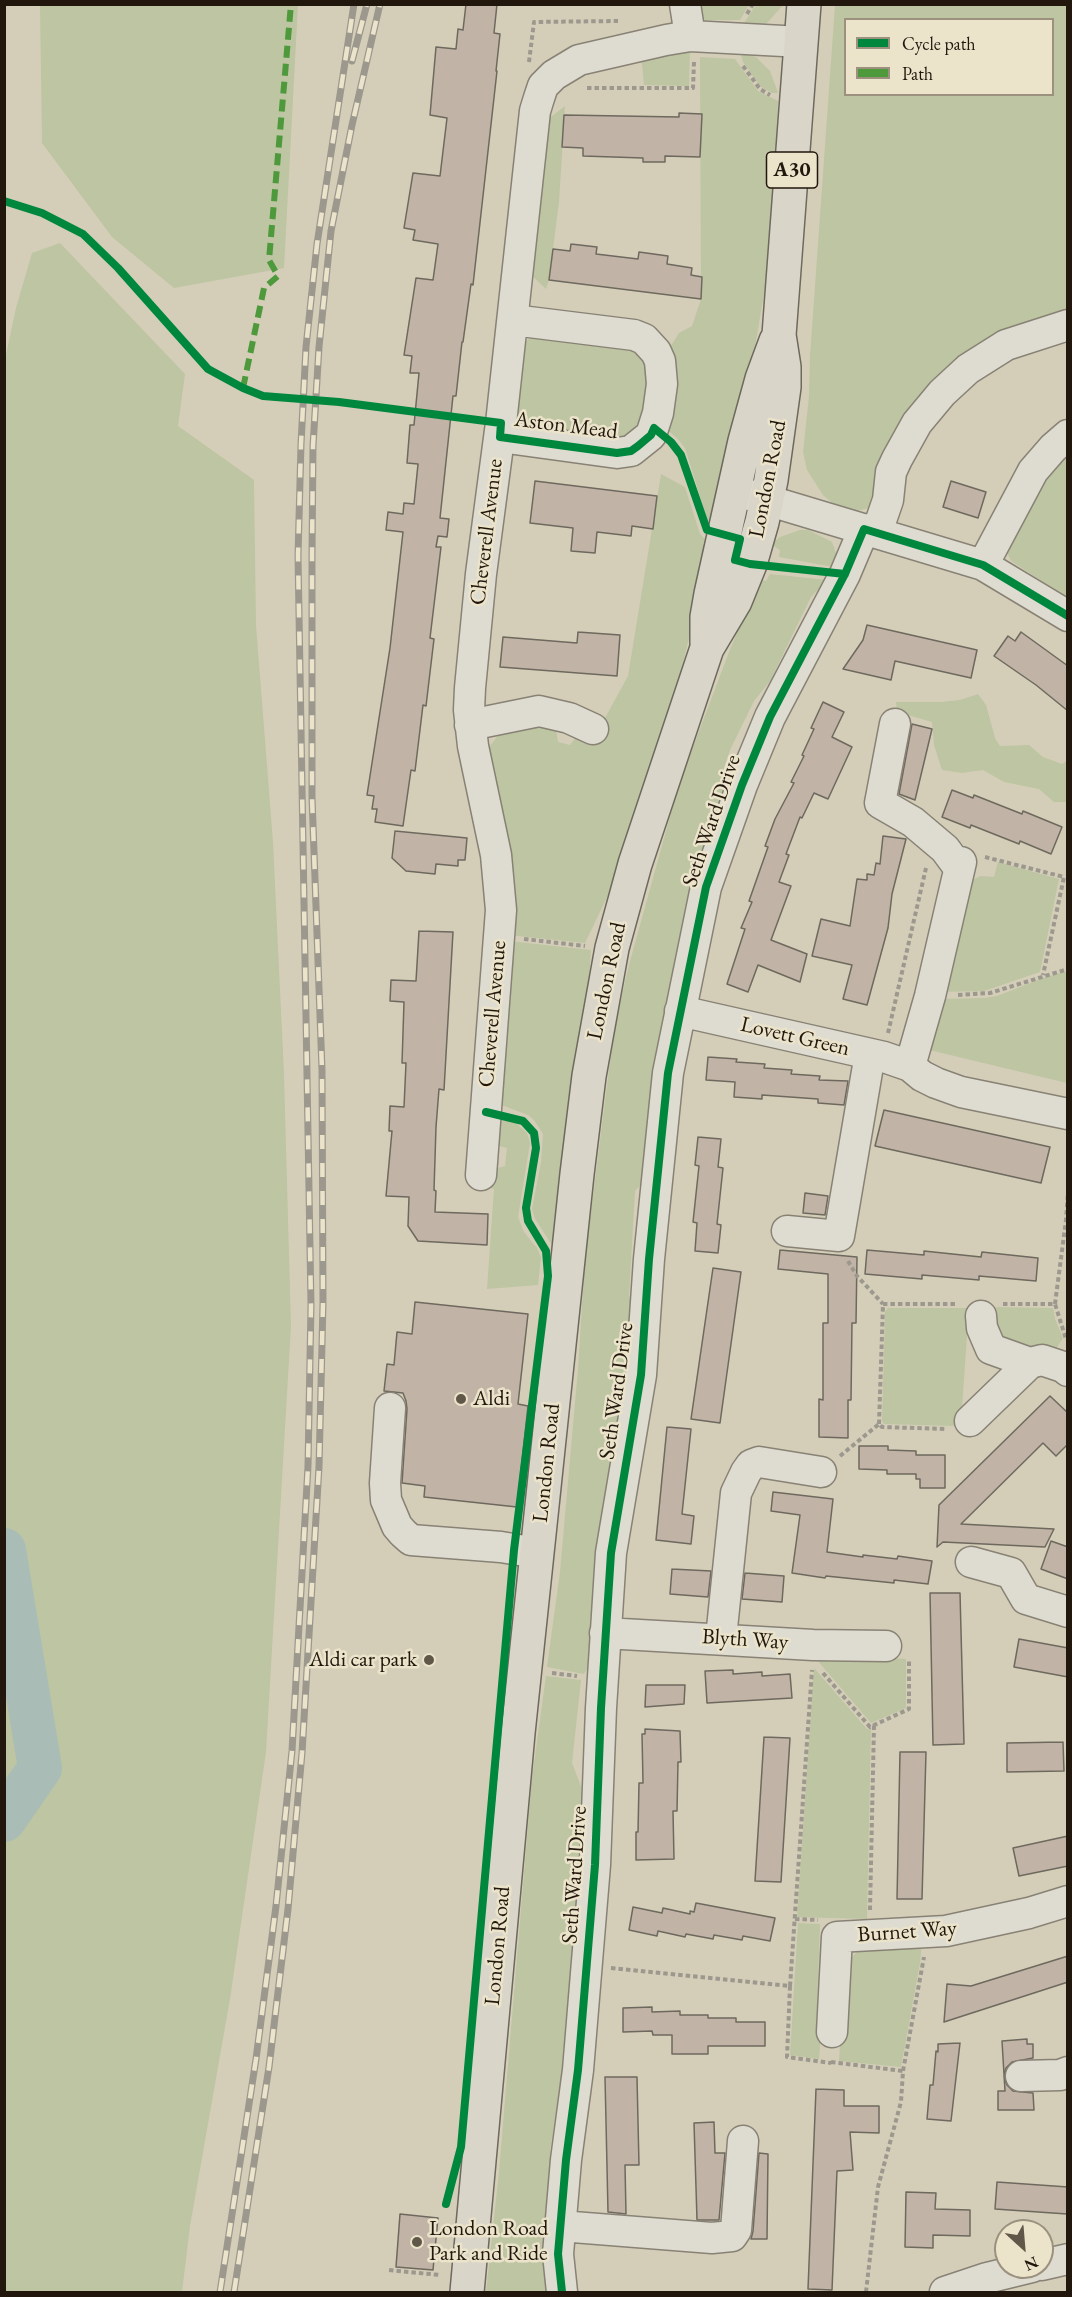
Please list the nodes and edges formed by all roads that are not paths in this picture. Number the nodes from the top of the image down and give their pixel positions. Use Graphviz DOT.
graph roads {
  1 [pos="684,4"];
  2 [pos="804,4"];
  3 [pos="690,36"];
  4 [pos="802,42"];
  5 [pos="513,320"];
  6 [pos="1068,325"];
  7 [pos="779,334"];
  8 [pos="1068,435"];
  9 [pos="500,437"];
  10 [pos="734,491"];
  11 [pos="767,500"];
  12 [pos="871,531"];
  13 [pos="983,565"];
  14 [pos="1068,616"];
  15 [pos="706,648"];
  16 [pos="895,724"];
  17 [pos="471,725"];
  18 [pos="592,729"];
  19 [pos="680,1011"];
  20 [pos="887,1059"];
  21 [pos="1068,1114"];
  22 [pos="481,1175"];
  23 [pos="787,1231"];
  24 [pos="981,1316"];
  25 [pos="1030,1363"];
  26 [pos="1068,1371"];
  27 [pos="390,1408"];
  28 [pos="970,1421"];
  29 [pos="821,1472"];
  30 [pos="537,1553"];
  31 [pos="971,1562"];
  32 [pos="1068,1612"];
  33 [pos="605,1633"];
  34 [pos="721,1638"];
  35 [pos="886,1646"];
  36 [pos="1068,1901"];
  37 [pos="832,2032"];
  38 [pos="1068,2072"];
  39 [pos="1021,2076"];
  40 [pos="743,2141"];
  41 [pos="560,2226"];
  42 [pos="1003,2279"];
  43 [pos="467,2285"];
  44 [pos="988,2285"];
  45 [pos="562,2292"];
  46 [pos="945,2292"];
  1 -- 3 [label="street"];
  2 -- 4 [label="highway, London Road / A30"];
  3 -- 4 [label="street, Cheverell Avenue"];
  3 -- 5 [label="street, Cheverell Avenue"];
  4 -- 7 [label="highway, London Road / A30"];
  5 -- 9 [label="street, Cheverell Avenue"];
  5 -- 9 [label="street, Aston Mead"];
  6 -- 12 [label="street, Seth Ward Drive"];
  7 -- 10 [label="highway, London Road / A30"];
  7 -- 11 [label="highway, London Road / A30"];
  8 -- 13 [label="street"];
  9 -- 17 [label="street, Cheverell Avenue"];
  10 -- 11 [label="street"];
  10 -- 15 [label="highway, London Road / A30"];
  11 -- 12 [label="street"];
  11 -- 15 [label="highway, London Road / A30"];
  12 -- 13 [label="street"];
  12 -- 19 [label="street, Seth Ward Drive"];
  13 -- 14 [label="street"];
  15 -- 30 [label="highway, London Road / A30"];
  16 -- 20 [label="street"];
  17 -- 18 [label="street"];
  17 -- 22 [label="street, Cheverell Avenue"];
  19 -- 20 [label="street, Lovett Green"];
  19 -- 33 [label="street, Seth Ward Drive"];
  20 -- 21 [label="street, Lovett Green"];
  20 -- 23 [label="street"];
  24 -- 25 [label="street"];
  25 -- 26 [label="street"];
  25 -- 28 [label="street"];
  27 -- 30 [label="street"];
  29 -- 34 [label="street"];
  30 -- 43 [label="highway, London Road / A30"];
  31 -- 32 [label="street"];
  33 -- 34 [label="street, Blyth Way"];
  33 -- 41 [label="street, Seth Ward Drive"];
  34 -- 35 [label="street, Blyth Way"];
  36 -- 37 [label="street, Burnet Way"];
  38 -- 39 [label="street"];
  40 -- 41 [label="street"];
  41 -- 45 [label="street, Seth Ward Drive"];
  42 -- 44 [label="street"];
  44 -- 46 [label="street"];
}
